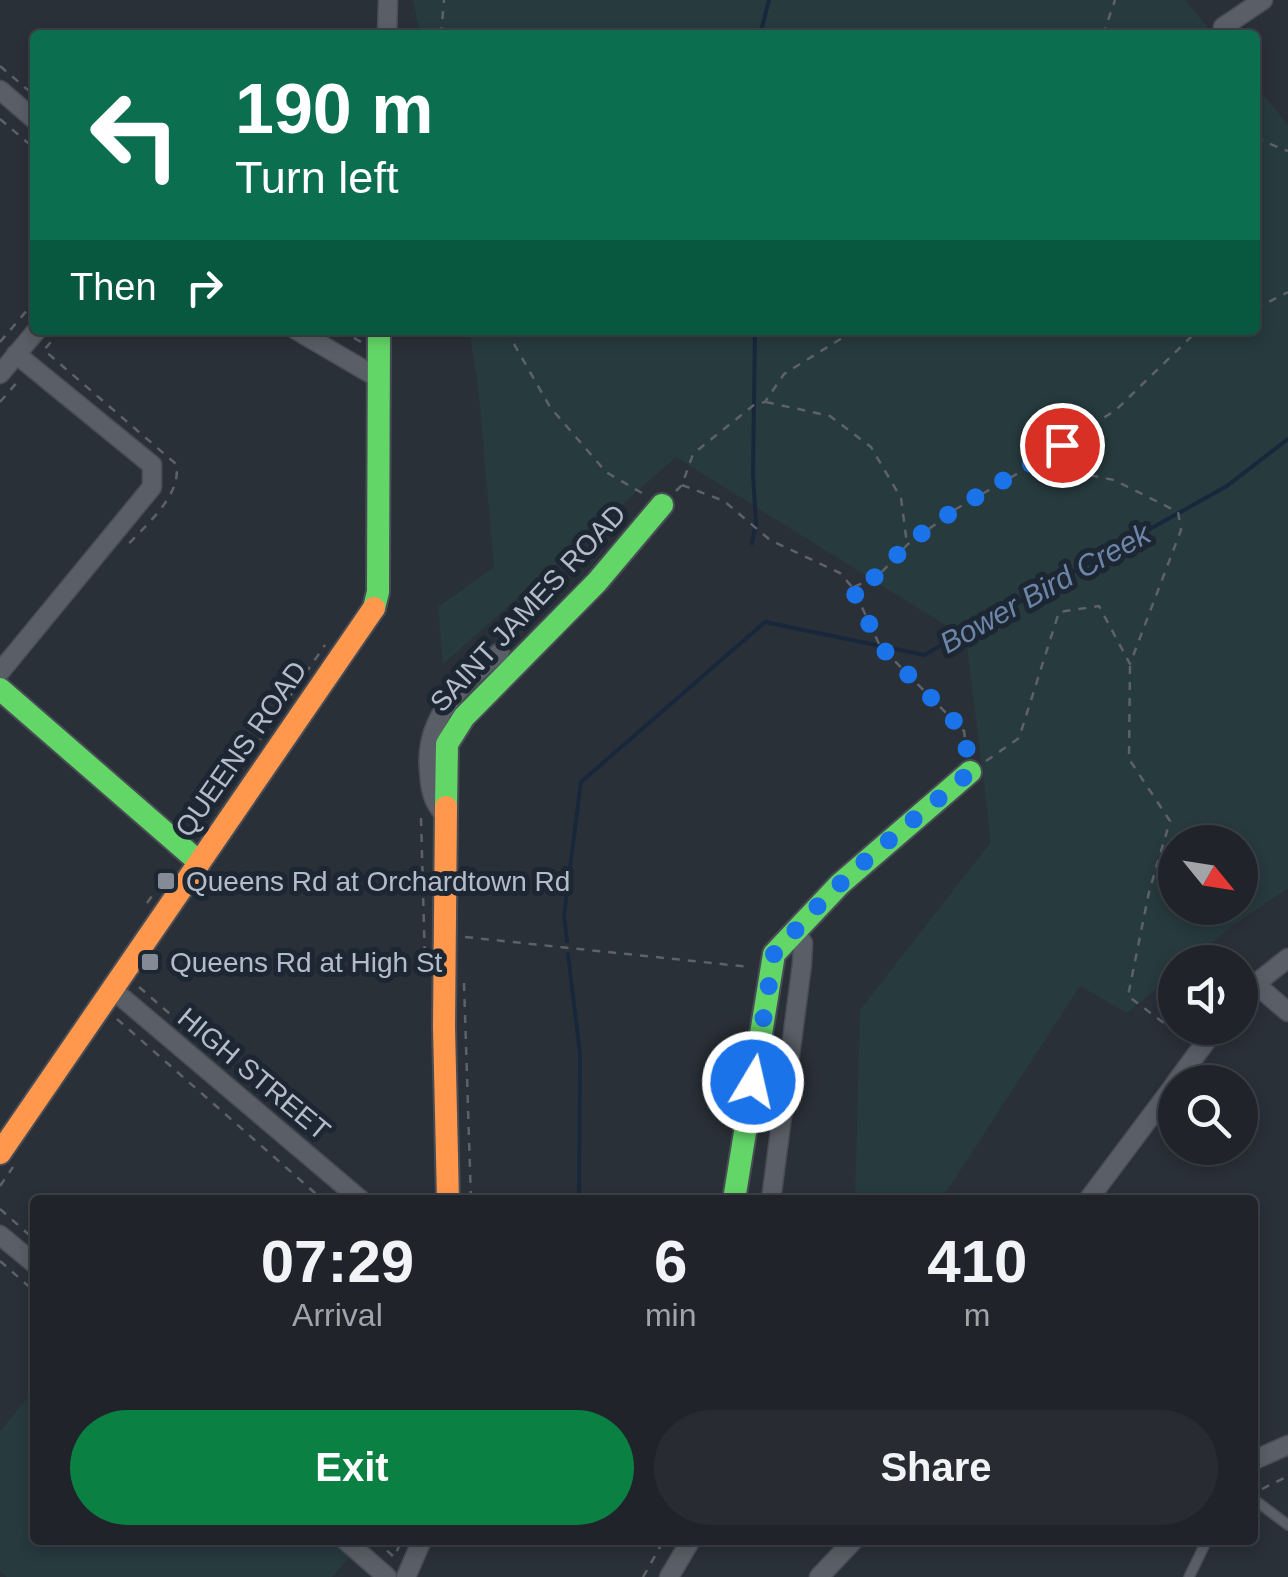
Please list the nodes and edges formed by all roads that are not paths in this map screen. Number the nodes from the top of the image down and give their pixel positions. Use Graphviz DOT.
graph roads {
  1 [pos="388,0"];
  2 [pos="1262,0"];
  3 [pos="1222,27"];
  4 [pos="387,30"];
  5 [pos="0,90"];
  6 [pos="30,116"];
  7 [pos="33,335"];
  8 [pos="305,335"];
  9 [pos="380,335"];
  10 [pos="16,354"];
  11 [pos="0,374"];
  12 [pos="378,378"];
  13 [pos="662,506"];
  14 [pos="500,652"];
  15 [pos="0,672"];
  16 [pos="0,689"];
  17 [pos="970,772"];
  18 [pos="444,814"];
  19 [pos="200,862"];
  20 [pos="796,931"];
  21 [pos="1288,958"];
  22 [pos="1258,981"];
  23 [pos="112,989"];
  24 [pos="1258,996"];
  25 [pos="1288,1012"];
  26 [pos="1158,1106"];
  27 [pos="10,1154"];
  28 [pos="355,1195"];
  29 [pos="448,1195"];
  30 [pos="735,1195"];
  31 [pos="772,1195"];
  32 [pos="1092,1195"];
  33 [pos="0,1235"];
  34 [pos="30,1260"];
  35 [pos="1288,1446"];
  36 [pos="1258,1458"];
  37 [pos="1258,1497"];
  38 [pos="1288,1525"];
  39 [pos="354,1545"];
  40 [pos="420,1545"];
  41 [pos="688,1545"];
  42 [pos="835,1545"];
  43 [pos="849,1545"];
  44 [pos="1205,1545"];
  45 [pos="391,1565"];
  46 [pos="406,1577"];
  47 [pos="668,1577"];
  48 [pos="818,1577"];
  49 [pos="1189,1577"];
  1 -- 4 [label="street"];
  2 -- 3 [label="street"];
  5 -- 6 [label="street"];
  7 -- 10 [label="street"];
  8 -- 12 [label="street"];
  9 -- 12 [label="street, QUEENS ROAD"];
  10 -- 11 [label="street"];
  10 -- 15 [label="street"];
  12 -- 19 [label="street, QUEENS ROAD"];
  13 -- 18 [label="street, SAINT JAMES ROAD"];
  14 -- 18 [label="street, SAINT JAMES ROAD"];
  16 -- 19 [label="street"];
  17 -- 20 [label="street"];
  18 -- 29 [label="street, SAINT JAMES ROAD"];
  19 -- 23 [label="street, QUEENS ROAD"];
  20 -- 30 [label="street"];
  20 -- 31 [label="street"];
  21 -- 22 [label="street"];
  23 -- 27 [label="street, QUEENS ROAD"];
  23 -- 28 [label="street, HIGH STREET"];
  24 -- 25 [label="street"];
  26 -- 32 [label="street"];
  33 -- 34 [label="street"];
  35 -- 36 [label="street"];
  37 -- 38 [label="lane"];
  39 -- 45 [label="street"];
  40 -- 46 [label="street"];
  41 -- 47 [label="street"];
  42 -- 48 [label="street"];
  43 -- 48 [label="street"];
  44 -- 49 [label="lane"];
}
